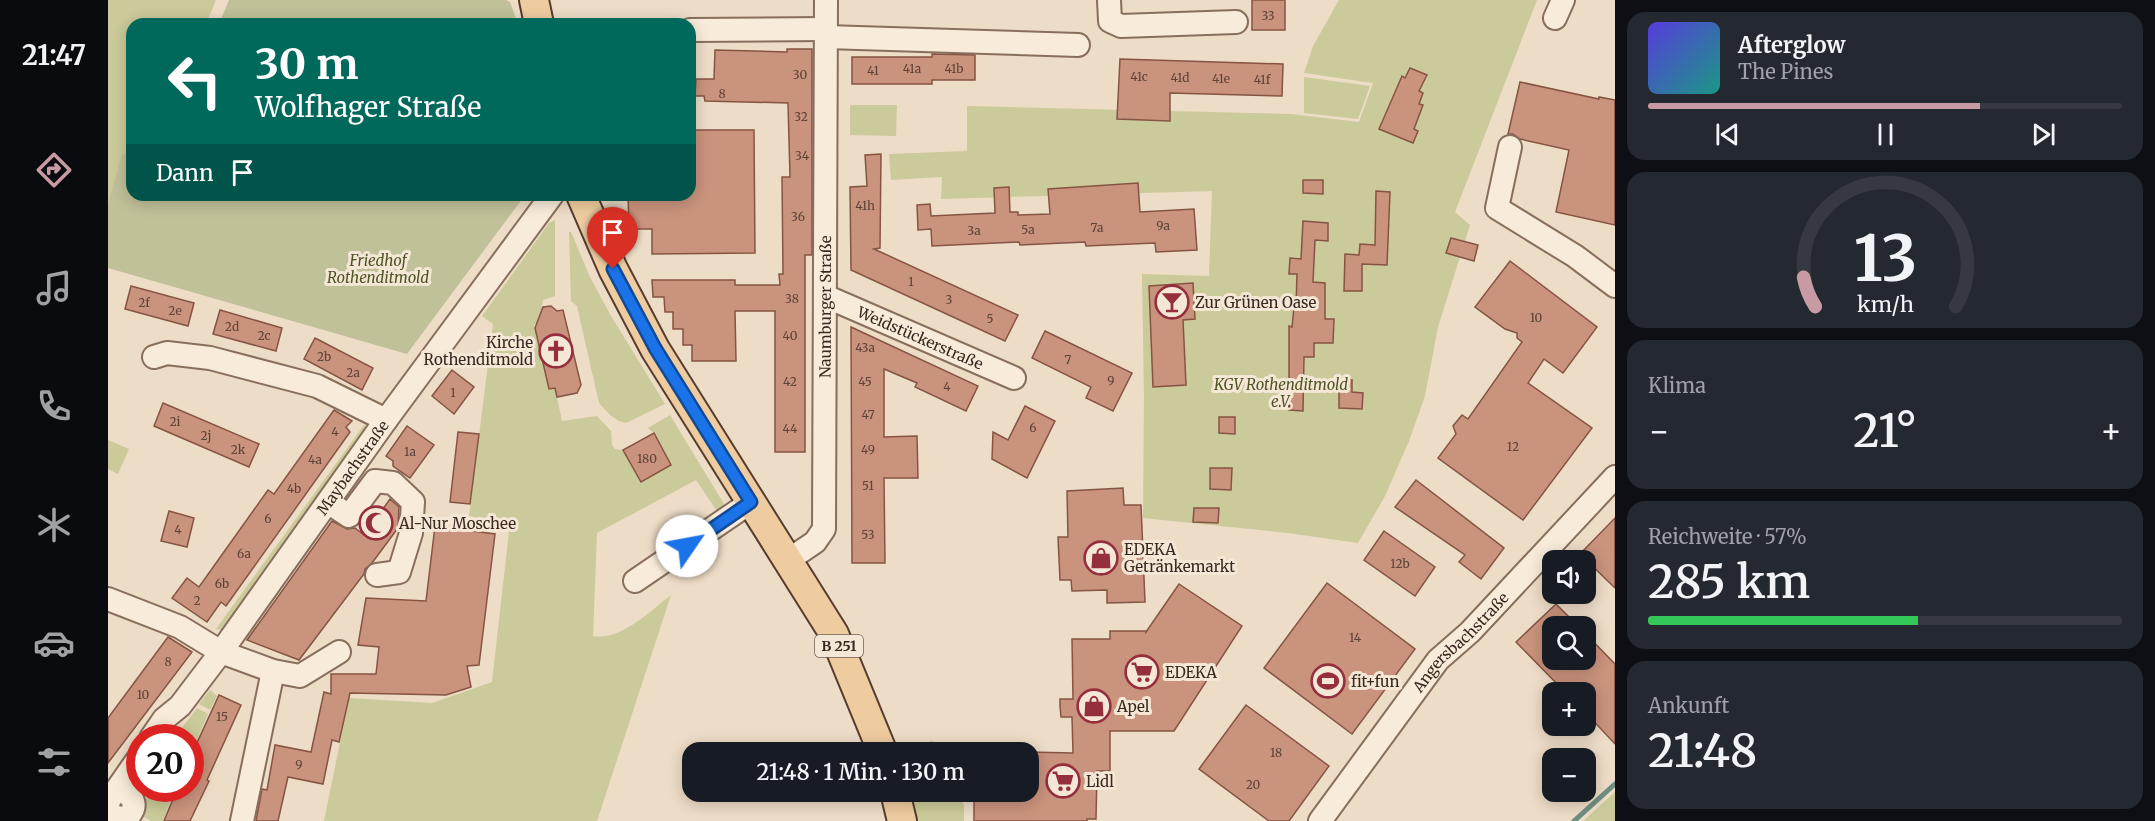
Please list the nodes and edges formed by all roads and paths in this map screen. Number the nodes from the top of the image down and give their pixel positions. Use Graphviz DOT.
graph roads {
  1 [pos="534,0"];
  2 [pos="826,0"];
  3 [pos="1109,10"];
  4 [pos="538,18"];
  5 [pos="1236,22"];
  6 [pos="696,30"];
  7 [pos="826,33"];
  8 [pos="1078,45"];
  9 [pos="1510,147"];
  10 [pos="548,201"];
  11 [pos="584,201"];
  12 [pos="1615,286"];
  13 [pos="825,296"];
  14 [pos="154,357"];
  15 [pos="1014,378"];
  16 [pos="386,420"];
  17 [pos="1615,477"];
  18 [pos="328,502"];
  19 [pos="751,502"];
  20 [pos="787,561"];
  21 [pos="377,575"];
  22 [pos="635,580"];
  23 [pos="108,599"];
  24 [pos="221,652"];
  25 [pos="339,652"];
  26 [pos="273,671"];
  27 [pos="161,724"];
  28 [pos="878,742"];
  29 [pos="126,777"];
  30 [pos="112,798"];
  31 [pos="897,802"];
  32 [pos="242,821"];
  33 [pos="902,821"];
  34 [pos="1320,821"];
  1 -- 4 [label="main road"];
  2 -- 7 [label="street, Naumburger Straße"];
  3 -- 5 [label="street"];
  6 -- 7 [label="street"];
  7 -- 8 [label="street"];
  7 -- 13 [label="street, Naumburger Straße"];
  9 -- 12 [label="street"];
  10 -- 16 [label="street, Maybachstraße"];
  11 -- 19 [label="main road, B 251"];
  13 -- 15 [label="street, Weidstückerstraße"];
  13 -- 20 [label="street, Naumburger Straße"];
  14 -- 16 [label="street"];
  16 -- 18 [label="street, Maybachstraße"];
  17 -- 34 [label="street, Angersbachstraße"];
  18 -- 21 [label="street"];
  18 -- 24 [label="street, Maybachstraße"];
  19 -- 20 [label="main road, B 251"];
  19 -- 22 [label="street"];
  20 -- 28 [label="main road, B 251"];
  23 -- 24 [label="street"];
  24 -- 26 [label="street"];
  24 -- 27 [label="street, Maybachstraße"];
  25 -- 26 [label="street"];
  26 -- 32 [label="street"];
  29 -- 30 [label="street"];
  31 -- 33 [label="main road"];
}
